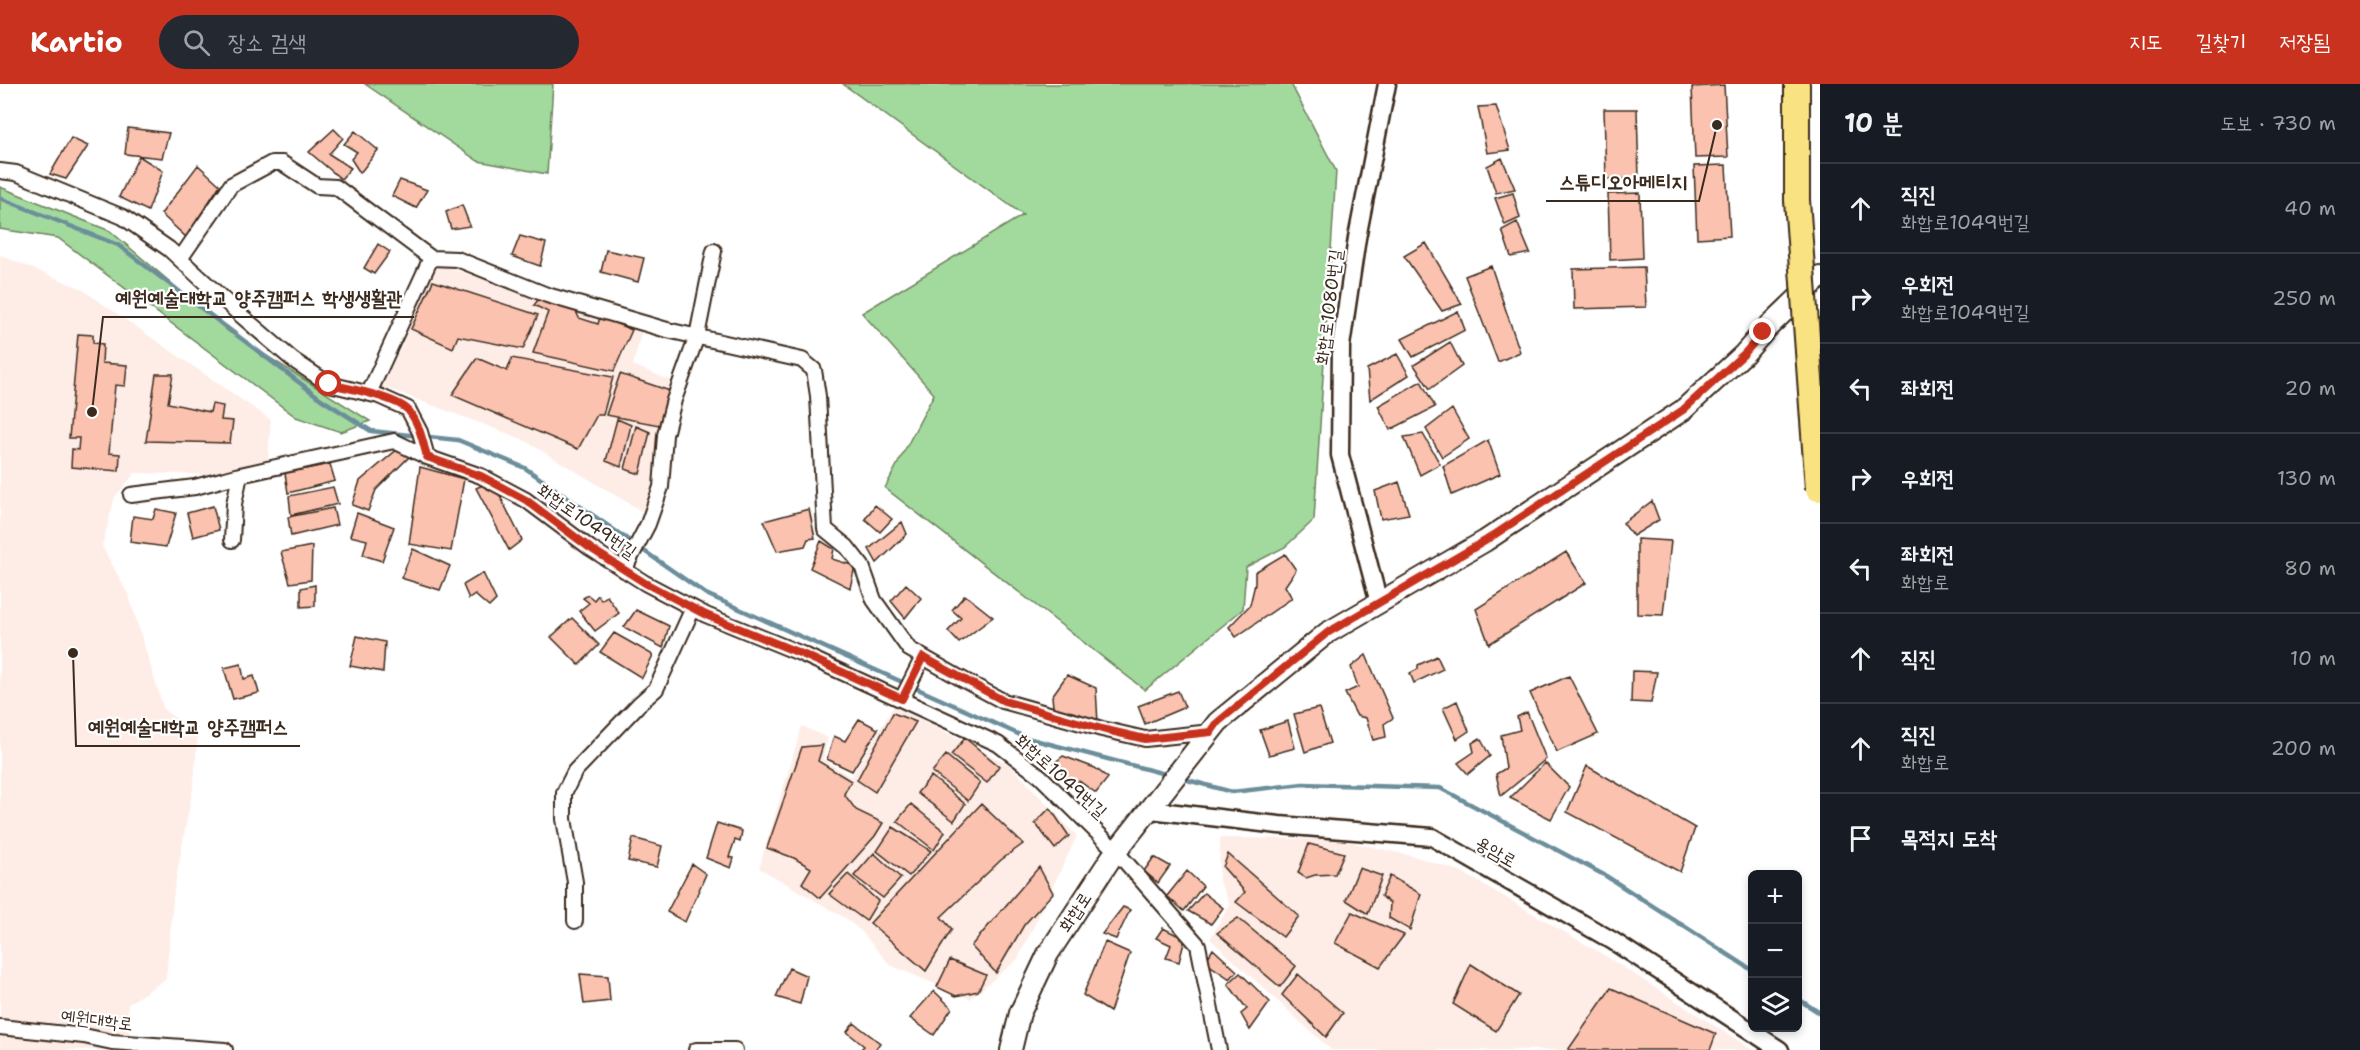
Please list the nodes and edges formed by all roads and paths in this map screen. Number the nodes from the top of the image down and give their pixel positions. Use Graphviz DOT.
graph roads {
  1 [pos="1387,84"];
  2 [pos="1797,84"];
  3 [pos="0,171"];
  4 [pos="714,251"];
  5 [pos="431,258"];
  6 [pos="180,259"];
  7 [pos="1820,277"];
  8 [pos="697,336"];
  9 [pos="369,393"];
  10 [pos="425,452"];
  11 [pos="240,476"];
  12 [pos="131,495"];
  13 [pos="1819,496"];
  14 [pos="232,540"];
  15 [pos="624,570"];
  16 [pos="1379,603"];
  17 [pos="693,608"];
  18 [pos="922,662"];
  19 [pos="903,697"];
  20 [pos="1211,732"];
  21 [pos="1151,810"];
  22 [pos="1116,851"];
  23 [pos="575,921"];
  24 [pos="0,1027"];
  25 [pos="225,1050"];
  26 [pos="696,1050"];
  27 [pos="735,1050"];
  28 [pos="1011,1050"];
  29 [pos="1219,1050"];
  30 [pos="1780,1050"];
  1 -- 16 [label="street, 화합로1080번길"];
  2 -- 13 [label="highway, bridge"];
  3 -- 6 [label="street"];
  4 -- 8 [label="street"];
  5 -- 6 [label="street"];
  5 -- 8 [label="street"];
  5 -- 9 [label="street"];
  6 -- 9 [label="street"];
  7 -- 16 [label="main road"];
  8 -- 15 [label="street"];
  8 -- 18 [label="street"];
  9 -- 10 [label="street"];
  10 -- 11 [label="street, 화합로1049번길"];
  10 -- 15 [label="street, 화합로1049번길"];
  11 -- 12 [label="street, 화합로1049번길"];
  11 -- 14 [label="street"];
  15 -- 17 [label="street, 화합로1049번길"];
  16 -- 20 [label="main road"];
  17 -- 19 [label="street, 화합로1049번길"];
  17 -- 23 [label="street"];
  18 -- 19 [label="street"];
  18 -- 20 [label="street"];
  19 -- 22 [label="street, 화합로1049번길"];
  20 -- 21 [label="main road, 화합로"];
  21 -- 22 [label="main road, 화합로"];
  21 -- 30 [label="street, 용암로"];
  22 -- 28 [label="main road, 화합로"];
  22 -- 29 [label="street, 화합로1049번길"];
  24 -- 25 [label="street, 예원대학로"];
  26 -- 27 [label="street"];
}
